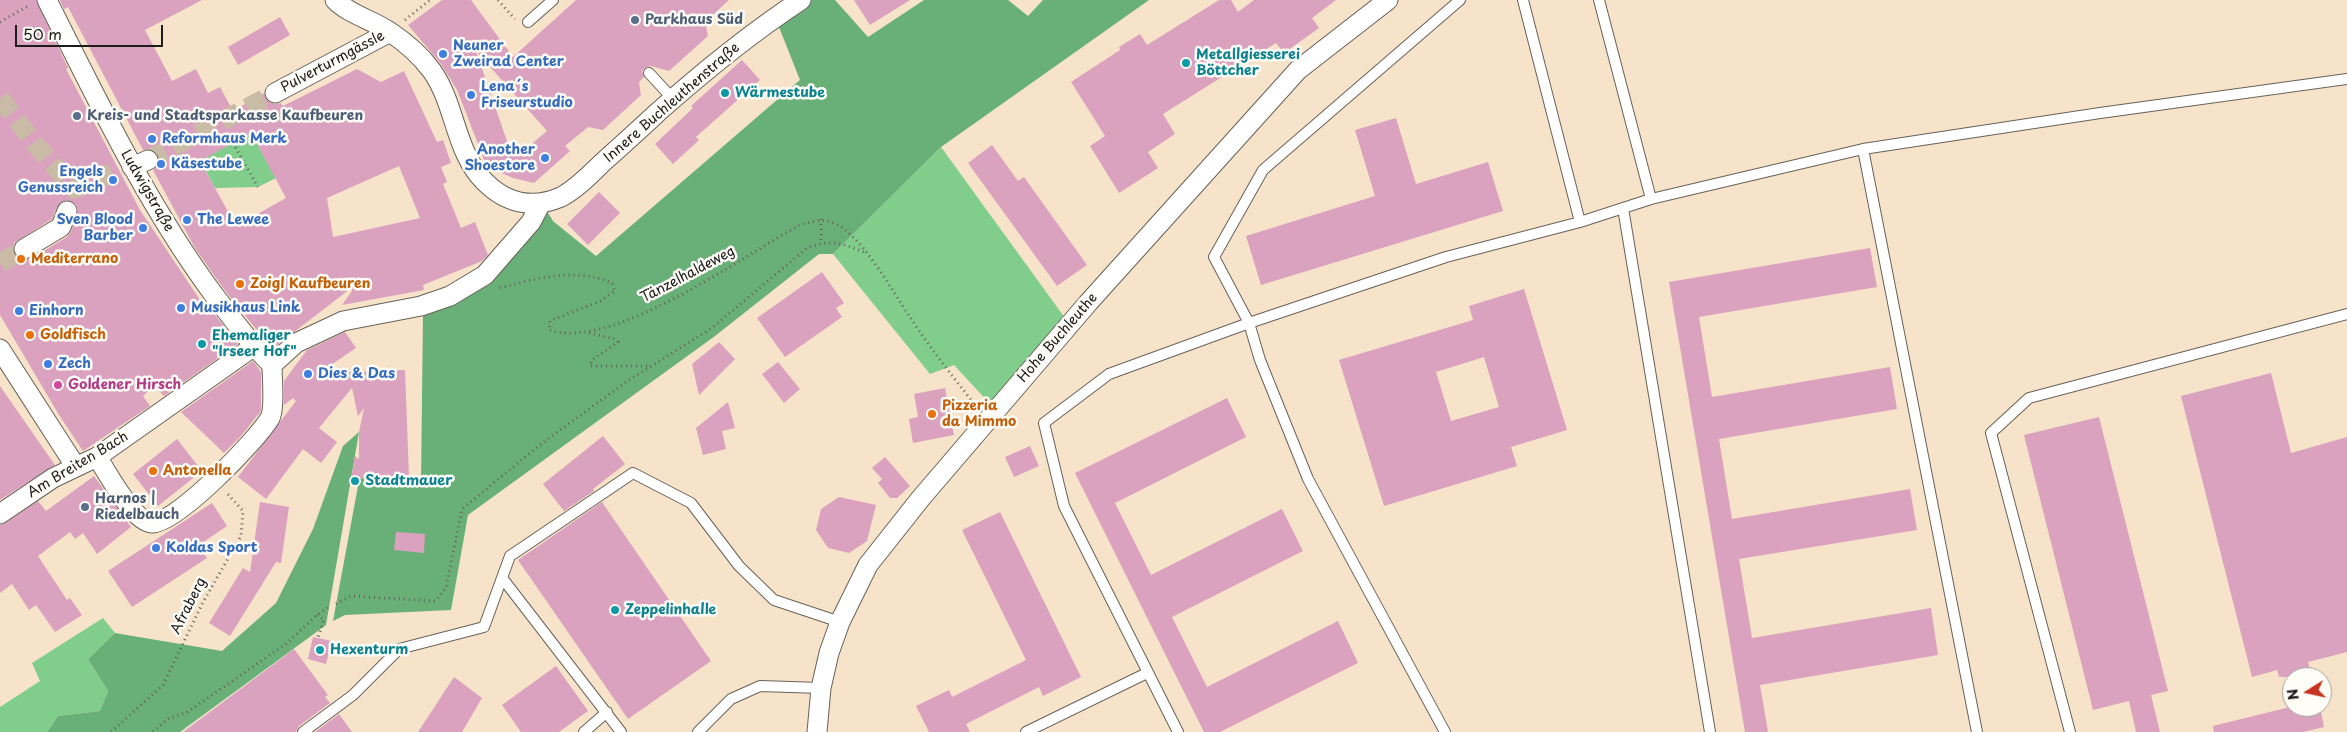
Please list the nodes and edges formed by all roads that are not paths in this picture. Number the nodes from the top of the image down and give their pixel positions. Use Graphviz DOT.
graph roads {
  1 [pos="335,0"];
  2 [pos="553,0"];
  3 [pos="1388,0"];
  4 [pos="1460,0"];
  5 [pos="1523,0"];
  6 [pos="1599,0"];
  7 [pos="796,1"];
  8 [pos="39,2"];
  9 [pos="528,22"];
  10 [pos="390,32"];
  11 [pos="649,73"];
  12 [pos="2347,79"];
  13 [pos="275,93"];
  14 [pos="673,99"];
  15 [pos="1863,149"];
  16 [pos="1651,199"];
  17 [pos="541,203"];
  18 [pos="1623,208"];
  19 [pos="67,211"];
  20 [pos="1580,222"];
  21 [pos="24,249"];
  22 [pos="2347,314"];
  23 [pos="1249,323"];
  24 [pos="253,347"];
  25 [pos="0,349"];
  26 [pos="272,365"];
  27 [pos="97,457"];
  28 [pos="76,467"];
  29 [pos="0,514"];
  30 [pos="503,579"];
  31 [pos="840,622"];
  32 [pos="1147,673"];
  33 [pos="821,688"];
  34 [pos="607,712"];
  35 [pos="304,732"];
  36 [pos="584,732"];
  37 [pos="621,732"];
  38 [pos="698,732"];
  39 [pos="818,732"];
  40 [pos="1026,732"];
  41 [pos="1178,732"];
  42 [pos="1445,732"];
  43 [pos="1710,732"];
  44 [pos="1977,732"];
  45 [pos="2070,732"];
  1 -- 10 [label="street, Innere Buchleuthenstraße"];
  2 -- 9 [label="lane"];
  3 -- 31 [label="street, Hohe Buchleuthe"];
  4 -- 23 [label="lane"];
  5 -- 20 [label="lane"];
  6 -- 16 [label="lane"];
  7 -- 14 [label="street, Innere Buchleuthenstraße"];
  8 -- 24 [label="street, Ludwigstraße"];
  10 -- 13 [label="street, Pulverturmgässle"];
  10 -- 17 [label="street, Innere Buchleuthenstraße"];
  11 -- 14 [label="lane"];
  12 -- 15 [label="lane"];
  14 -- 17 [label="street, Innere Buchleuthenstraße"];
  15 -- 16 [label="lane"];
  15 -- 44 [label="lane"];
  16 -- 18 [label="lane"];
  17 -- 26 [label="street"];
  18 -- 20 [label="lane"];
  18 -- 43 [label="lane"];
  19 -- 21 [label="street"];
  20 -- 23 [label="lane"];
  22 -- 45 [label="lane"];
  23 -- 32 [label="lane"];
  23 -- 42 [label="lane"];
  24 -- 26 [label="street, Ludwigstraße"];
  24 -- 27 [label="street, Am Breiten Bach"];
  25 -- 28 [label="street"];
  26 -- 27 [label="street"];
  27 -- 28 [label="street, Am Breiten Bach"];
  28 -- 29 [label="street, Am Breiten Bach"];
  30 -- 31 [label="lane"];
  30 -- 34 [label="lane"];
  30 -- 35 [label="lane"];
  31 -- 33 [label="street, Hohe Buchleuthe"];
  32 -- 40 [label="lane"];
  32 -- 41 [label="lane"];
  33 -- 38 [label="lane"];
  33 -- 39 [label="street, Hohe Buchleuthe"];
  34 -- 36 [label="lane"];
  34 -- 37 [label="lane"];
}
